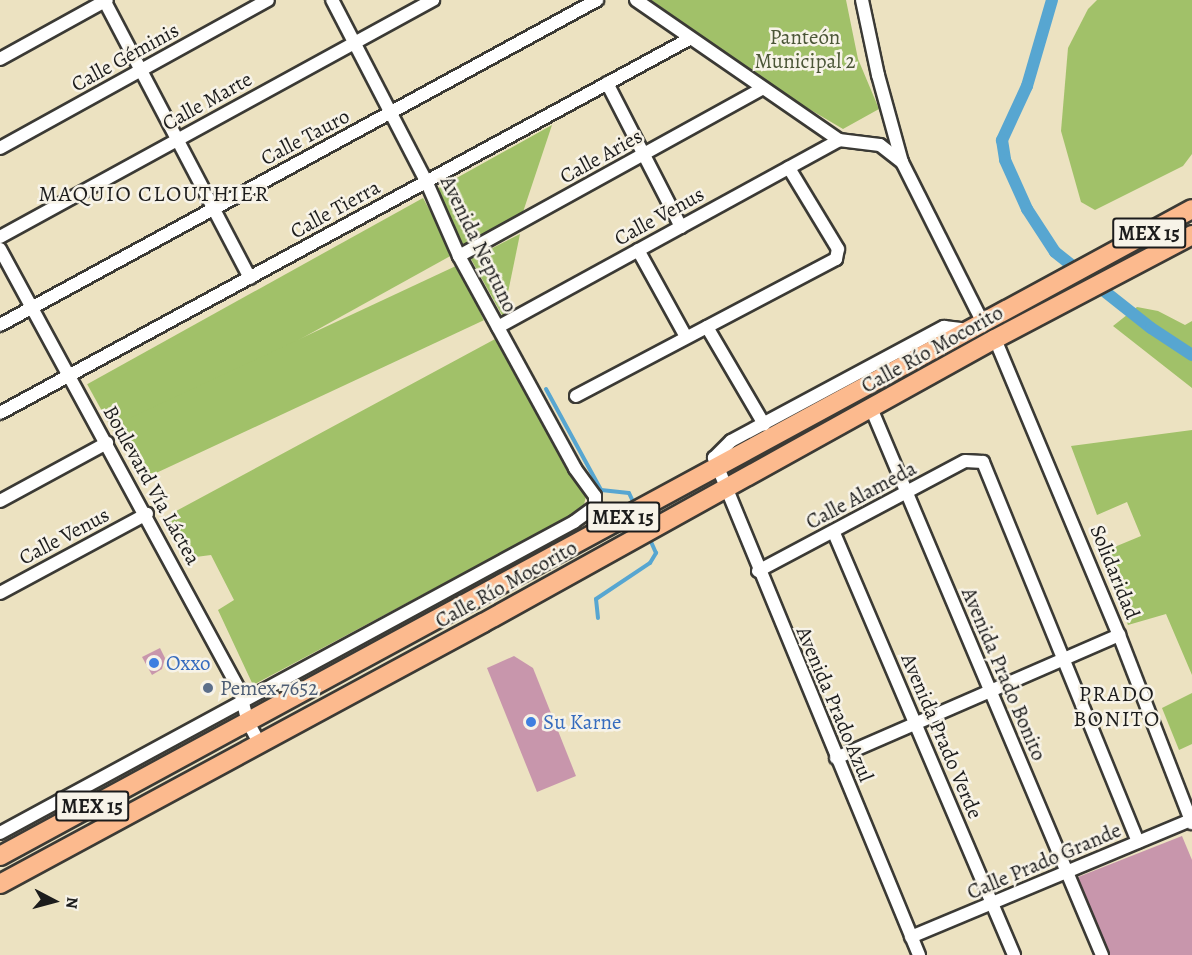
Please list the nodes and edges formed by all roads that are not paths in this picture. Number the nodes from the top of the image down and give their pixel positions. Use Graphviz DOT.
graph roads {
  1 [pos="105,0"];
  2 [pos="268,0"];
  3 [pos="332,0"];
  4 [pos="433,0"];
  5 [pos="597,0"];
  6 [pos="636,0"];
  7 [pos="862,0"];
  8 [pos="689,39"];
  9 [pos="355,43"];
  10 [pos="0,59"];
  11 [pos="141,70"];
  12 [pos="607,83"];
  13 [pos="762,89"];
  14 [pos="391,112"];
  15 [pos="177,140"];
  16 [pos="839,140"];
  17 [pos="0,148"];
  18 [pos="645,154"];
  19 [pos="902,162"];
  20 [pos="789,168"];
  21 [pos="426,181"];
  22 [pos="214,208"];
  23 [pos="1192,209"];
  24 [pos="681,227"];
  25 [pos="1192,235"];
  26 [pos="0,237"];
  27 [pos="0,249"];
  28 [pos="638,250"];
  29 [pos="459,256"];
  30 [pos="250,278"];
  31 [pos="32,307"];
  32 [pos="0,325"];
  33 [pos="976,326"];
  34 [pos="498,327"];
  35 [pos="706,327"];
  36 [pos="686,337"];
  37 [pos="994,339"];
  38 [pos="70,375"];
  39 [pos="576,396"];
  40 [pos="871,408"];
  41 [pos="0,413"];
  42 [pos="764,424"];
  43 [pos="108,443"];
  44 [pos="715,468"];
  45 [pos="724,489"];
  46 [pos="906,492"];
  47 [pos="0,501"];
  48 [pos="147,514"];
  49 [pos="834,532"];
  50 [pos="758,571"];
  51 [pos="0,593"];
  52 [pos="1119,635"];
  53 [pos="1064,661"];
  54 [pos="991,692"];
  55 [pos="241,702"];
  56 [pos="248,722"];
  57 [pos="915,724"];
  58 [pos="259,743"];
  59 [pos="836,758"];
  60 [pos="1191,821"];
  61 [pos="0,833"];
  62 [pos="1138,842"];
  63 [pos="0,856"];
  64 [pos="1066,872"];
  65 [pos="0,884"];
  66 [pos="992,903"];
  67 [pos="911,937"];
  68 [pos="919,955"];
  69 [pos="1014,955"];
  70 [pos="1102,955"];
  1 -- 10 [label="street"];
  1 -- 11 [label="street"];
  2 -- 11 [label="street, Calle Géminis"];
  3 -- 9 [label="street, Avenida Neptuno"];
  4 -- 9 [label="street, Calle Marte"];
  5 -- 14 [label="street, Calle Tauro"];
  6 -- 8 [label="street"];
  7 -- 19 [label="street"];
  8 -- 12 [label="street, Calle Tierra"];
  8 -- 13 [label="street"];
  9 -- 14 [label="street, Avenida Neptuno"];
  9 -- 15 [label="street, Calle Marte"];
  11 -- 15 [label="street"];
  11 -- 17 [label="street, Calle Géminis"];
  12 -- 18 [label="street"];
  12 -- 21 [label="street, Calle Tierra"];
  13 -- 16 [label="street"];
  13 -- 18 [label="street, Calle Aries"];
  14 -- 21 [label="street, Avenida Neptuno"];
  14 -- 22 [label="street, Calle Tauro"];
  15 -- 22 [label="street"];
  15 -- 26 [label="street, Calle Marte"];
  16 -- 19 [label="street"];
  16 -- 20 [label="street, Calle Venus"];
  18 -- 24 [label="street"];
  18 -- 29 [label="street, Calle Aries"];
  19 -- 33 [label="street"];
  20 -- 24 [label="street, Calle Venus"];
  20 -- 35 [label="street"];
  21 -- 29 [label="street, Avenida Neptuno"];
  21 -- 30 [label="street, Calle Tierra"];
  22 -- 30 [label="street"];
  22 -- 31 [label="street, Calle Tauro"];
  23 -- 33 [label="main road, Calle Río Mocorito / MEX 15"];
  24 -- 28 [label="street, Calle Venus"];
  25 -- 37 [label="main road, Calle Río Mocorito / MEX 15"];
  27 -- 31 [label="street, Boulevard Vía Láctea"];
  28 -- 34 [label="street, Calle Venus"];
  28 -- 36 [label="street"];
  29 -- 34 [label="street, Avenida Neptuno"];
  30 -- 38 [label="street, Calle Tierra"];
  31 -- 32 [label="street, Calle Tauro"];
  31 -- 38 [label="street, Boulevard Vía Láctea"];
  33 -- 42 [label="street"];
  33 -- 44 [label="main road, Calle Río Mocorito / MEX 15"];
  34 -- 55 [label="street, Avenida Neptuno"];
  35 -- 36 [label="street"];
  35 -- 42 [label="street"];
  36 -- 39 [label="street"];
  37 -- 40 [label="main road, Calle Río Mocorito / MEX 15"];
  37 -- 52 [label="street, Solidaridad"];
  38 -- 41 [label="street, Calle Tierra"];
  38 -- 43 [label="street, Boulevard Vía Láctea"];
  40 -- 45 [label="main road, Calle Río Mocorito / MEX 15"];
  40 -- 46 [label="street, Avenida Prado Bonito"];
  42 -- 44 [label="street"];
  43 -- 47 [label="street"];
  43 -- 48 [label="street, Boulevard Vía Láctea"];
  44 -- 45 [label="street, Avenida Prado Azul"];
  44 -- 56 [label="main road, Calle Río Mocorito / MEX 15"];
  45 -- 50 [label="street, Avenida Prado Azul"];
  45 -- 58 [label="main road, Calle Río Mocorito / MEX 15"];
  46 -- 49 [label="street, Calle Alameda"];
  46 -- 53 [label="street, Calle Alameda"];
  46 -- 54 [label="street, Avenida Prado Bonito"];
  48 -- 51 [label="street, Calle Venus"];
  48 -- 55 [label="street, Boulevard Vía Láctea"];
  49 -- 50 [label="street, Calle Alameda"];
  49 -- 57 [label="street, Avenida Prado Verde"];
  50 -- 59 [label="street, Avenida Prado Azul"];
  52 -- 53 [label="street"];
  52 -- 60 [label="street, Solidaridad"];
  53 -- 54 [label="street"];
  53 -- 62 [label="street"];
  54 -- 57 [label="street"];
  54 -- 64 [label="street, Avenida Prado Bonito"];
  55 -- 56 [label="street, Boulevard Vía Láctea"];
  55 -- 61 [label="street"];
  56 -- 58 [label="street, Boulevard Vía Láctea"];
  56 -- 63 [label="main road, Calle Río Mocorito / MEX 15"];
  57 -- 59 [label="street"];
  57 -- 66 [label="street, Avenida Prado Verde"];
  58 -- 65 [label="main road, Calle Río Mocorito / MEX 15"];
  59 -- 67 [label="street, Avenida Prado Azul"];
  60 -- 62 [label="street, Calle Prado Grande"];
  62 -- 64 [label="street, Calle Prado Grande"];
  64 -- 66 [label="street, Calle Prado Grande"];
  64 -- 70 [label="street, Avenida Prado Bonito"];
  66 -- 67 [label="street, Calle Prado Grande"];
  66 -- 69 [label="street, Avenida Prado Verde"];
  67 -- 68 [label="street, Avenida Prado Azul"];
}
